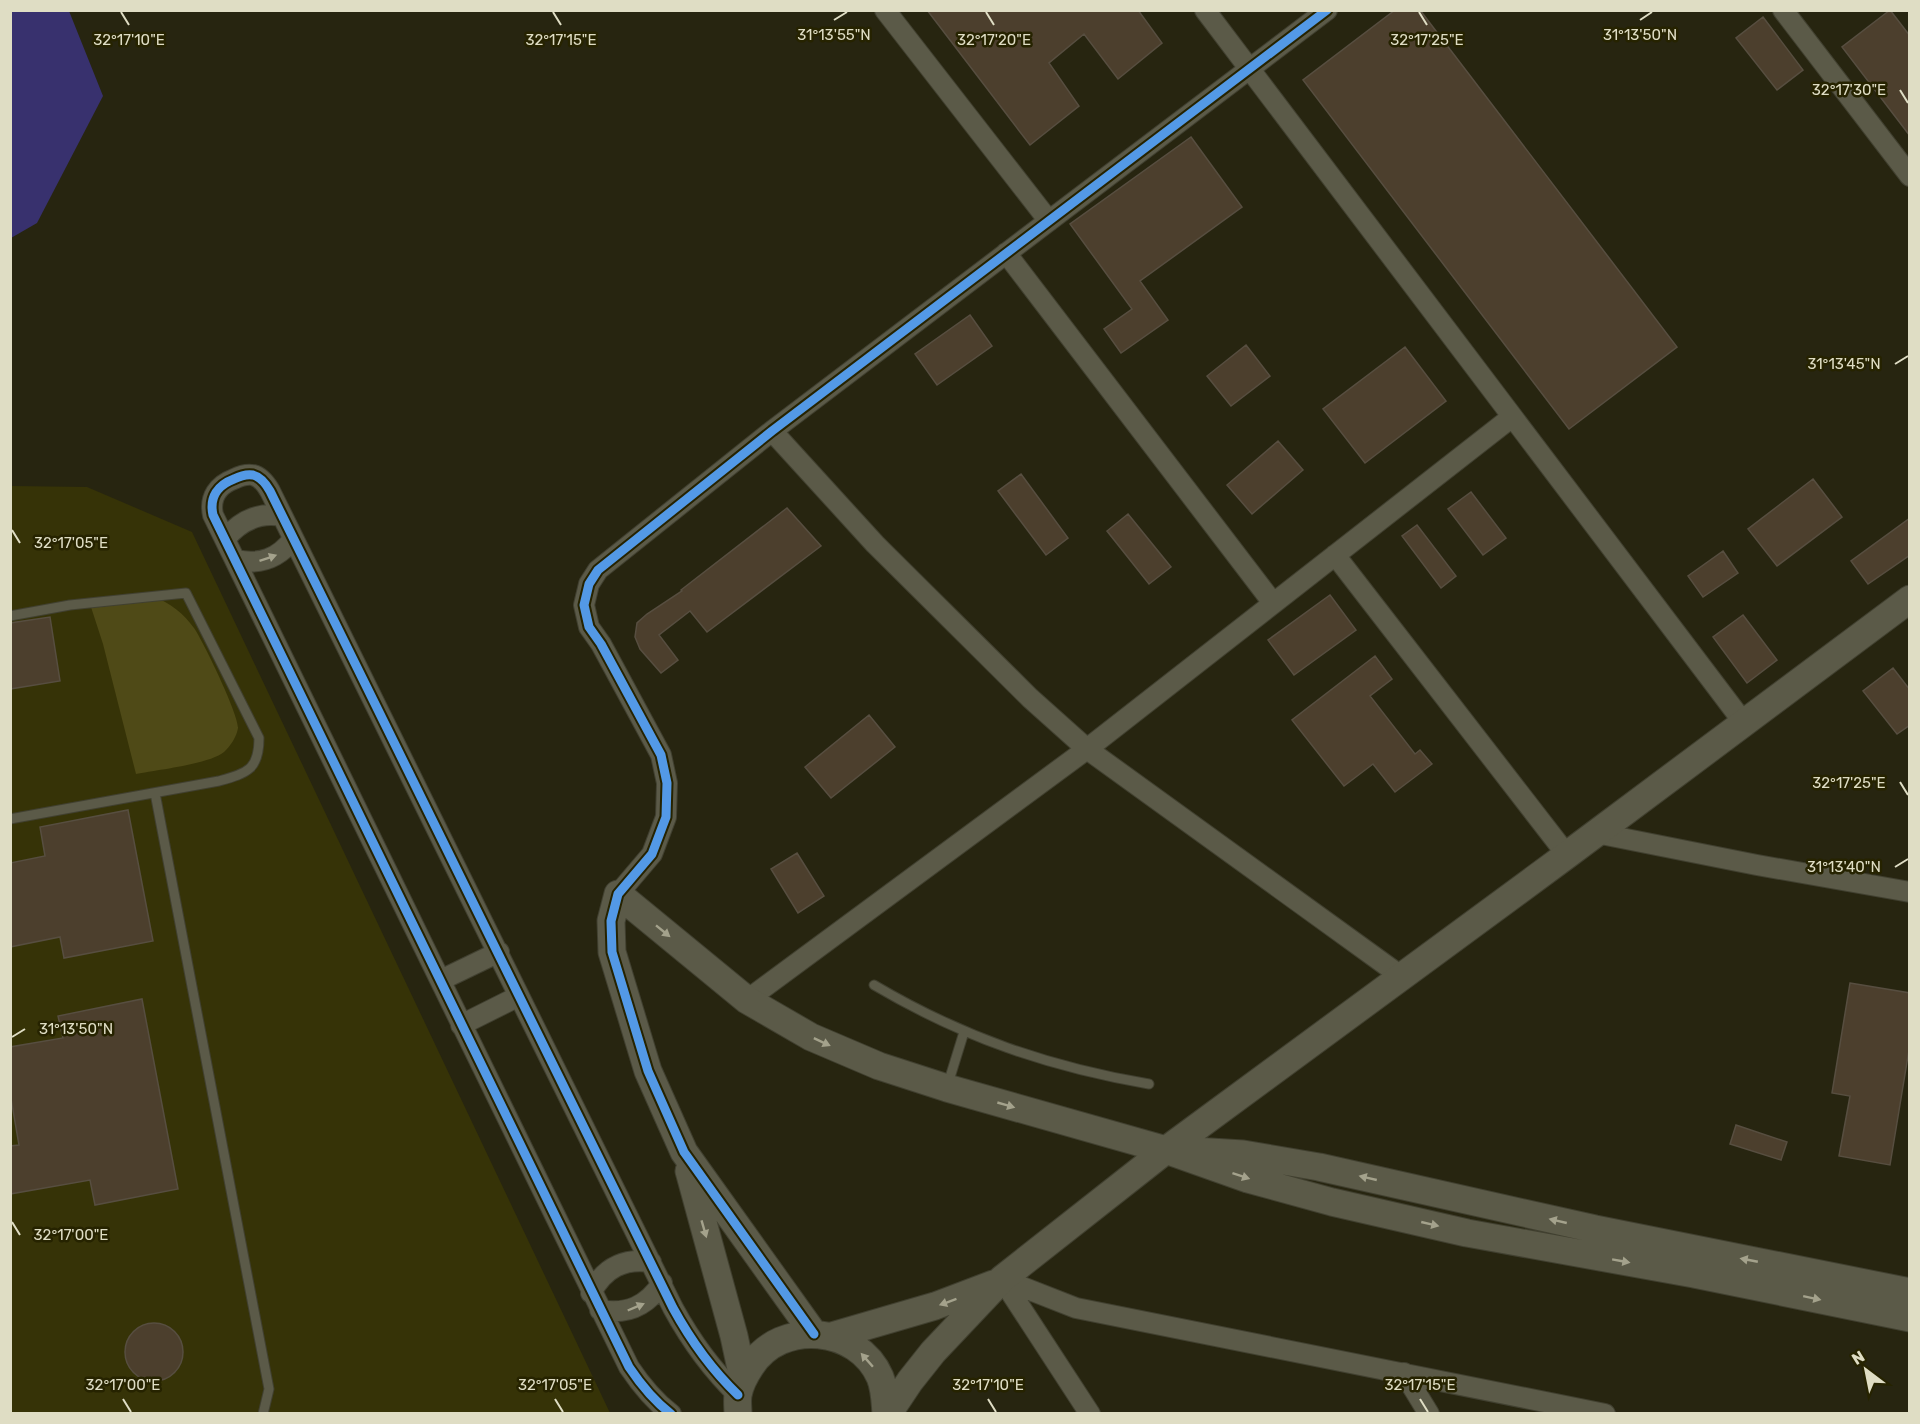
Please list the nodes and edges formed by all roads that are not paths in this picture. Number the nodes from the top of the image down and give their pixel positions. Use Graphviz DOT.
graph roads {
  1 [pos="885,10"];
  2 [pos="1205,10"];
  3 [pos="1327,10"];
  4 [pos="1783,10"];
  5 [pos="1249,69"];
  6 [pos="1910,176"];
  7 [pos="1049,221"];
  8 [pos="1006,254"];
  9 [pos="1512,417"];
  10 [pos="772,431"];
  11 [pos="281,516"];
  12 [pos="225,539"];
  13 [pos="294,540"];
  14 [pos="1335,555"];
  15 [pos="236,560"];
  16 [pos="1910,599"];
  17 [pos="1274,603"];
  18 [pos="10,616"];
  19 [pos="1744,723"];
  20 [pos="1087,749"];
  21 [pos="155,793"];
  22 [pos="10,819"];
  23 [pos="1596,832"];
  24 [pos="1567,855"];
  25 [pos="1910,892"];
  26 [pos="618,894"];
  27 [pos="499,952"];
  28 [pos="1401,976"];
  29 [pos="441,980"];
  30 [pos="874,985"];
  31 [pos="519,996"];
  32 [pos="747,1000"];
  33 [pos="461,1025"];
  34 [pos="964,1032"];
  35 [pos="1149,1084"];
  36 [pos="947,1089"];
  37 [pos="1166,1150"];
  38 [pos="684,1152"];
  39 [pos="651,1263"];
  40 [pos="1002,1280"];
  41 [pos="662,1283"];
  42 [pos="1910,1292"];
  43 [pos="596,1301"];
  44 [pos="1910,1318"];
  45 [pos="823,1335"];
  46 [pos="1404,1373"];
  47 [pos="740,1396"];
  48 [pos="263,1413"];
  49 [pos="671,1413"];
  50 [pos="887,1413"];
  51 [pos="1090,1413"];
  52 [pos="1429,1413"];
  53 [pos="1605,1413"];
  1 -- 7 [label="street"];
  2 -- 5 [label="street"];
  3 -- 5 [label="street"];
  4 -- 6 [label="street"];
  5 -- 7 [label="street"];
  5 -- 9 [label="street"];
  7 -- 8 [label="street"];
  8 -- 10 [label="street"];
  8 -- 17 [label="street"];
  9 -- 14 [label="street"];
  9 -- 19 [label="street"];
  10 -- 20 [label="street"];
  10 -- 26 [label="street"];
  11 -- 12 [label="street"];
  11 -- 12 [label="street"];
  11 -- 13 [label="street"];
  12 -- 15 [label="street"];
  15 -- 13 [label="street, one-way"];
  13 -- 27 [label="street"];
  14 -- 17 [label="street"];
  14 -- 24 [label="street"];
  15 -- 29 [label="street"];
  16 -- 19 [label="street"];
  17 -- 20 [label="street"];
  18 -- 21 [label="lane"];
  19 -- 23 [label="street"];
  20 -- 28 [label="street"];
  20 -- 32 [label="street"];
  21 -- 22 [label="lane"];
  21 -- 48 [label="lane"];
  23 -- 24 [label="street"];
  23 -- 25 [label="street"];
  24 -- 28 [label="street"];
  26 -- 32 [label="street, one-way"];
  26 -- 38 [label="street"];
  27 -- 29 [label="street"];
  27 -- 31 [label="street"];
  28 -- 37 [label="street"];
  29 -- 33 [label="street"];
  30 -- 34 [label="lane"];
  31 -- 33 [label="street"];
  31 -- 39 [label="street"];
  32 -- 36 [label="street, one-way"];
  33 -- 43 [label="street"];
  34 -- 35 [label="lane"];
  34 -- 36 [label="lane"];
  36 -- 37 [label="street, one-way"];
  37 -- 40 [label="street"];
  42 -- 37 [label="street, one-way"];
  37 -- 44 [label="street, one-way"];
  38 -- 45 [label="street"];
  38 -- 47 [label="street, one-way"];
  39 -- 41 [label="street"];
  39 -- 43 [label="street"];
  40 -- 45 [label="street, one-way"];
  40 -- 46 [label="street"];
  40 -- 50 [label="street"];
  40 -- 51 [label="street"];
  43 -- 41 [label="street, one-way"];
  41 -- 47 [label="street"];
  43 -- 49 [label="street"];
  45 -- 47 [label="street"];
  50 -- 45 [label="street, one-way"];
  46 -- 52 [label="street"];
  46 -- 53 [label="street"];
}
